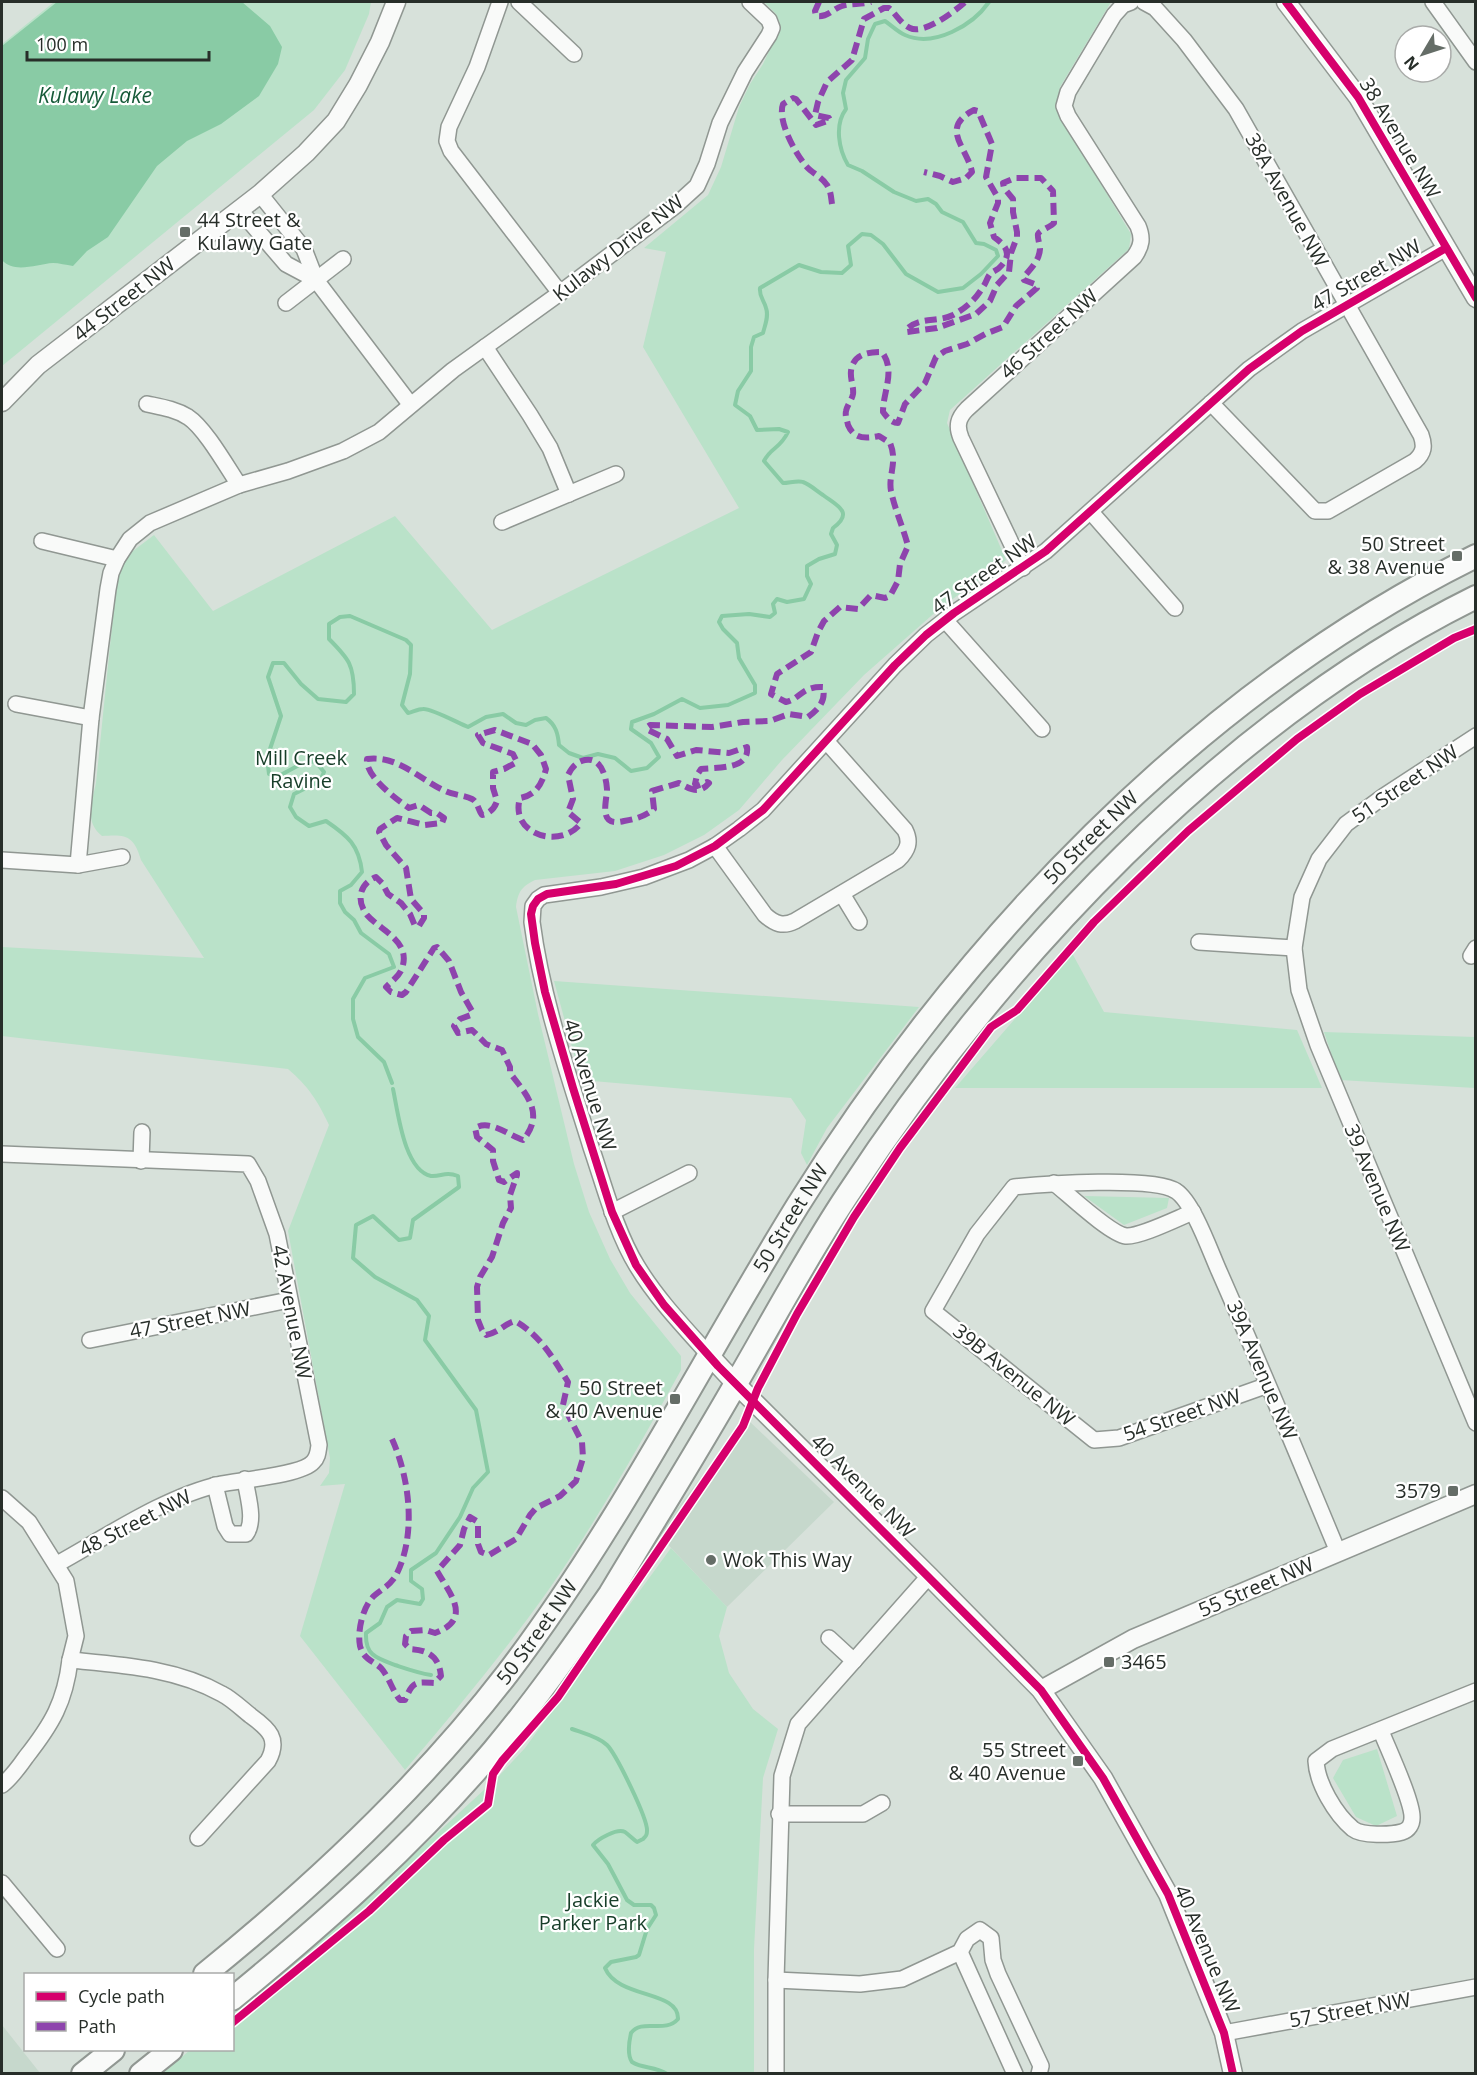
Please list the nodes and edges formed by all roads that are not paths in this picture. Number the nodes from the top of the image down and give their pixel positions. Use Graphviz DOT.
graph roads {
  1 [pos="396,2"];
  2 [pos="500,2"];
  3 [pos="519,2"];
  4 [pos="750,2"];
  5 [pos="1144,2"];
  6 [pos="1286,2"];
  7 [pos="1433,2"];
  8 [pos="1127,3"];
  9 [pos="574,54"];
  10 [pos="1476,63"];
  11 [pos="260,194"];
  12 [pos="239,209"];
  13 [pos="1446,248"];
  14 [pos="343,259"];
  15 [pos="316,280"];
  16 [pos="560,293"];
  17 [pos="1476,298"];
  18 [pos="286,303"];
  19 [pos="1346,305"];
  20 [pos="485,347"];
  21 [pos="2,402"];
  22 [pos="1211,403"];
  23 [pos="147,404"];
  24 [pos="410,404"];
  25 [pos="616,474"];
  26 [pos="239,484"];
  27 [pos="569,494"];
  28 [pos="1091,512"];
  29 [pos="502,522"];
  30 [pos="42,540"];
  31 [pos="1476,556"];
  32 [pos="117,559"];
  33 [pos="1023,568"];
  34 [pos="1476,582"];
  35 [pos="1476,597"];
  36 [pos="1175,608"];
  37 [pos="1447,611"];
  38 [pos="945,620"];
  39 [pos="16,704"];
  40 [pos="91,718"];
  41 [pos="1042,729"];
  42 [pos="1476,736"];
  43 [pos="827,742"];
  44 [pos="715,846"];
  45 [pos="122,857"];
  46 [pos="2,860"];
  47 [pos="78,865"];
  48 [pos="842,894"];
  49 [pos="1302,897"];
  50 [pos="538,899"];
  51 [pos="859,922"];
  52 [pos="1200,942"];
  53 [pos="1294,948"];
  54 [pos="142,1132"];
  55 [pos="2,1155"];
  56 [pos="141,1161"];
  57 [pos="689,1173"];
  58 [pos="1054,1183"];
  59 [pos="612,1212"];
  60 [pos="1193,1212"];
  61 [pos="289,1300"];
  62 [pos="90,1340"];
  63 [pos="709,1355"];
  64 [pos="736,1384"];
  65 [pos="1268,1385"];
  66 [pos="1476,1423"];
  67 [pos="1094,1440"];
  68 [pos="313,1464"];
  69 [pos="244,1479"];
  70 [pos="215,1485"];
  71 [pos="1476,1494"];
  72 [pos="2,1498"];
  73 [pos="1338,1551"];
  74 [pos="57,1564"];
  75 [pos="929,1576"];
  76 [pos="829,1638"];
  77 [pos="70,1660"];
  78 [pos="854,1660"];
  79 [pos="1041,1690"];
  80 [pos="1476,1691"];
  81 [pos="1381,1731"];
  82 [pos="2,1785"];
  83 [pos="882,1803"];
  84 [pos="779,1814"];
  85 [pos="198,1838"];
  86 [pos="2,1883"];
  87 [pos="57,1949"];
  88 [pos="960,1952"];
  89 [pos="206,1973"];
  90 [pos="776,1980"];
  91 [pos="1476,1987"];
  92 [pos="234,1997"];
  93 [pos="1224,2033"];
  94 [pos="110,2051"];
  95 [pos="168,2051"];
  96 [pos="83,2073"];
  97 [pos="141,2073"];
  98 [pos="776,2073"];
  99 [pos="1014,2073"];
  100 [pos="1039,2073"];
  101 [pos="1233,2073"];
  1 -- 11 [label="street, 44 Street NW"];
  2 -- 16 [label="street"];
  3 -- 9 [label="street"];
  4 -- 16 [label="street, Kulawy Drive NW"];
  5 -- 19 [label="street, 38A Avenue NW"];
  6 -- 13 [label="street, 38 Avenue NW"];
  7 -- 10 [label="street"];
  8 -- 33 [label="street, 46 Street NW"];
  11 -- 12 [label="street, 44 Street NW"];
  11 -- 15 [label="street"];
  12 -- 15 [label="street"];
  12 -- 21 [label="street, 44 Street NW"];
  13 -- 17 [label="street, 38 Avenue NW"];
  13 -- 19 [label="street, 47 Street NW"];
  14 -- 15 [label="street"];
  15 -- 18 [label="street"];
  15 -- 24 [label="street"];
  16 -- 20 [label="street, Kulawy Drive NW"];
  19 -- 22 [label="street, 47 Street NW"];
  19 -- 22 [label="street, 38A Avenue NW"];
  20 -- 24 [label="street, Kulawy Drive NW"];
  20 -- 27 [label="street"];
  22 -- 28 [label="street, 47 Street NW"];
  23 -- 26 [label="street"];
  24 -- 26 [label="street, Kulawy Drive NW"];
  25 -- 27 [label="street"];
  26 -- 32 [label="street, Kulawy Drive NW"];
  27 -- 29 [label="street"];
  28 -- 33 [label="street, 47 Street NW"];
  28 -- 36 [label="street"];
  30 -- 32 [label="street"];
  31 -- 63 [label="main road, 50 Street NW"];
  32 -- 40 [label="street, Kulawy Drive NW"];
  33 -- 38 [label="street, 47 Street NW"];
  34 -- 37 [label="main road"];
  35 -- 37 [label="main road, 50 Street NW"];
  37 -- 64 [label="main road, 50 Street NW"];
  38 -- 41 [label="street, 47 Street NW"];
  38 -- 43 [label="street, 47 Street NW"];
  39 -- 40 [label="street"];
  40 -- 47 [label="street, Kulawy Drive NW"];
  42 -- 49 [label="street, 51 Street NW"];
  43 -- 44 [label="street, 47 Street NW"];
  43 -- 48 [label="street"];
  44 -- 48 [label="street"];
  44 -- 50 [label="street, 47 Street NW"];
  45 -- 47 [label="street"];
  46 -- 47 [label="street"];
  48 -- 51 [label="street"];
  49 -- 53 [label="street, 39 Avenue NW"];
  50 -- 59 [label="street, 40 Avenue NW"];
  52 -- 53 [label="street"];
  53 -- 66 [label="street, 39 Avenue NW"];
  54 -- 56 [label="street"];
  55 -- 56 [label="street"];
  56 -- 61 [label="street, 42 Avenue NW"];
  57 -- 59 [label="street"];
  58 -- 60 [label="street, 39A Avenue NW"];
  58 -- 60 [label="street"];
  58 -- 67 [label="street, 39B Avenue NW"];
  59 -- 63 [label="street, 40 Avenue NW"];
  60 -- 65 [label="street, 39A Avenue NW"];
  61 -- 62 [label="street, 47 Street NW"];
  61 -- 68 [label="street, 42 Avenue NW"];
  63 -- 64 [label="street, 40 Avenue NW"];
  63 -- 89 [label="main road, 50 Street NW"];
  64 -- 75 [label="street, 40 Avenue NW"];
  64 -- 92 [label="main road, 50 Street NW"];
  65 -- 67 [label="street, 54 Street NW"];
  65 -- 73 [label="street, 39A Avenue NW"];
  68 -- 69 [label="street, 48 Street NW"];
  69 -- 70 [label="street, 48 Street NW"];
  69 -- 70 [label="street, 48 Street NW"];
  70 -- 74 [label="street, 48 Street NW"];
  71 -- 73 [label="street, 55 Street NW"];
  72 -- 74 [label="street"];
  73 -- 79 [label="street, 55 Street NW"];
  74 -- 77 [label="street"];
  75 -- 78 [label="street"];
  75 -- 79 [label="street, 40 Avenue NW"];
  76 -- 78 [label="street"];
  77 -- 82 [label="street"];
  77 -- 85 [label="street"];
  78 -- 84 [label="street"];
  79 -- 93 [label="street, 40 Avenue NW"];
  80 -- 81 [label="street"];
  81 -- 81 [label="street"];
  83 -- 84 [label="street"];
  84 -- 90 [label="street"];
  86 -- 87 [label="street"];
  88 -- 90 [label="street"];
  88 -- 99 [label="street"];
  88 -- 100 [label="street"];
  90 -- 98 [label="street"];
  91 -- 93 [label="street, 57 Street NW"];
  93 -- 101 [label="street, 40 Avenue NW"];
  94 -- 96 [label="main road"];
  95 -- 97 [label="main road"];
}
